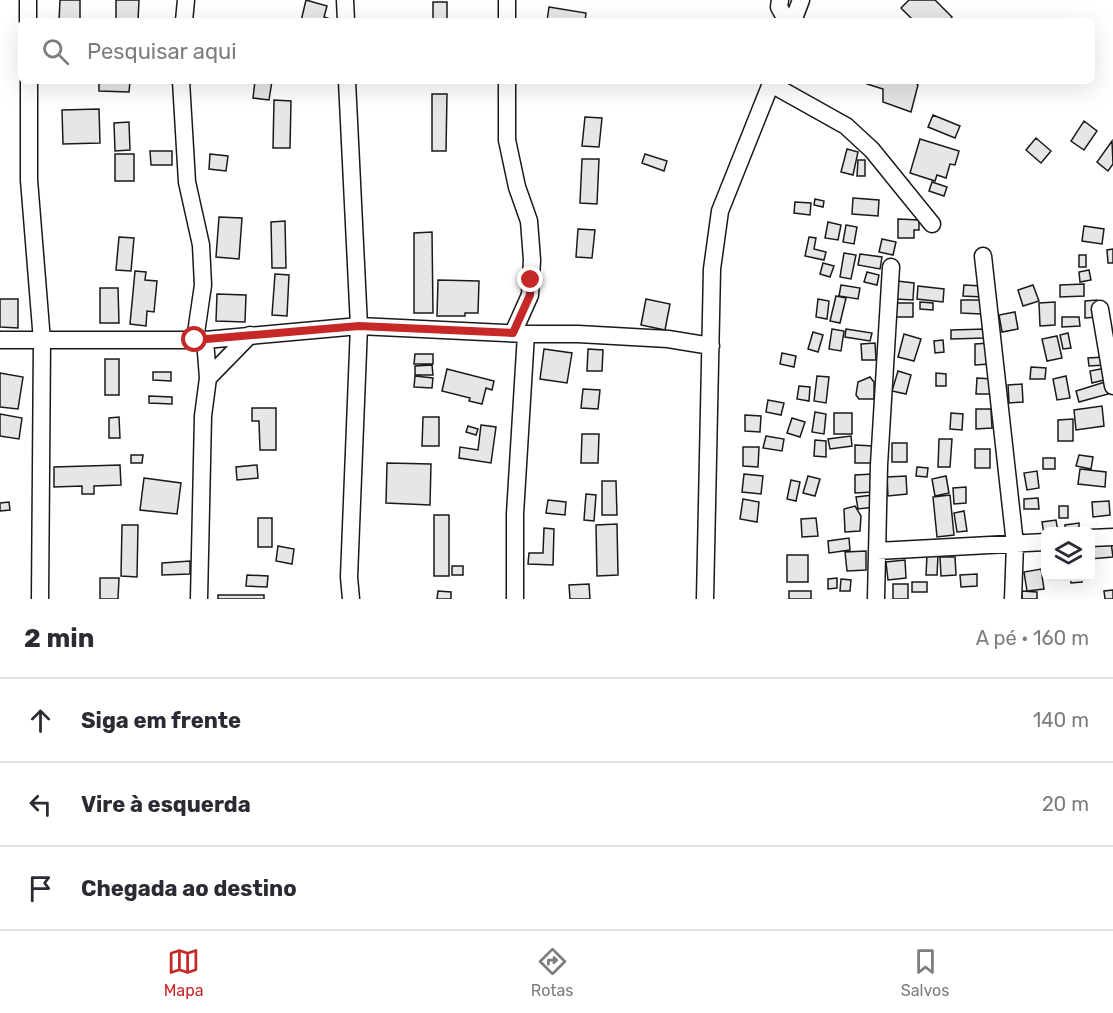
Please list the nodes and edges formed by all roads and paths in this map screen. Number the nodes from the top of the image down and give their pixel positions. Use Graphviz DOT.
graph roads {
  1 [pos="28,0"];
  2 [pos="186,0"];
  3 [pos="345,0"];
  4 [pos="507,0"];
  5 [pos="780,0"];
  6 [pos="801,0"];
  7 [pos="28,18"];
  8 [pos="184,18"];
  9 [pos="346,18"];
  10 [pos="507,18"];
  11 [pos="785,18"];
  12 [pos="794,18"];
  13 [pos="29,84"];
  14 [pos="181,84"];
  15 [pos="347,84"];
  16 [pos="507,84"];
  17 [pos="771,84"];
  18 [pos="775,84"];
  19 [pos="932,224"];
  20 [pos="983,256"];
  21 [pos="891,267"];
  22 [pos="1100,309"];
  23 [pos="359,326"];
  24 [pos="520,334"];
  25 [pos="250,335"];
  26 [pos="0,340"];
  27 [pos="200,340"];
  28 [pos="42,341"];
  29 [pos="711,346"];
  30 [pos="208,378"];
  31 [pos="1113,386"];
  32 [pos="1113,537"];
  33 [pos="1095,538"];
  34 [pos="1041,542"];
  35 [pos="1015,544"];
  36 [pos="877,551"];
  37 [pos="40,599"];
  38 [pos="199,599"];
  39 [pos="351,599"];
  40 [pos="515,599"];
  41 [pos="705,599"];
  42 [pos="876,599"];
  43 [pos="1012,599"];
  1 -- 7 [label="street"];
  2 -- 8 [label="street"];
  3 -- 9 [label="street"];
  4 -- 10 [label="street"];
  5 -- 11 [label="street"];
  6 -- 12 [label="street"];
  13 -- 28 [label="street"];
  14 -- 27 [label="street"];
  15 -- 23 [label="street"];
  16 -- 24 [label="street"];
  17 -- 29 [label="street"];
  18 -- 19 [label="street"];
  20 -- 35 [label="street"];
  21 -- 36 [label="street"];
  22 -- 31 [label="street"];
  23 -- 24 [label="street"];
  23 -- 25 [label="street"];
  23 -- 39 [label="street"];
  24 -- 29 [label="street"];
  24 -- 40 [label="street"];
  25 -- 27 [label="street"];
  25 -- 30 [label="street"];
  26 -- 28 [label="street"];
  27 -- 28 [label="street"];
  27 -- 30 [label="street"];
  28 -- 37 [label="street"];
  29 -- 41 [label="street"];
  30 -- 38 [label="street"];
  32 -- 33 [label="street"];
  34 -- 35 [label="street"];
  35 -- 36 [label="street"];
  35 -- 43 [label="street"];
  36 -- 42 [label="street"];
}
